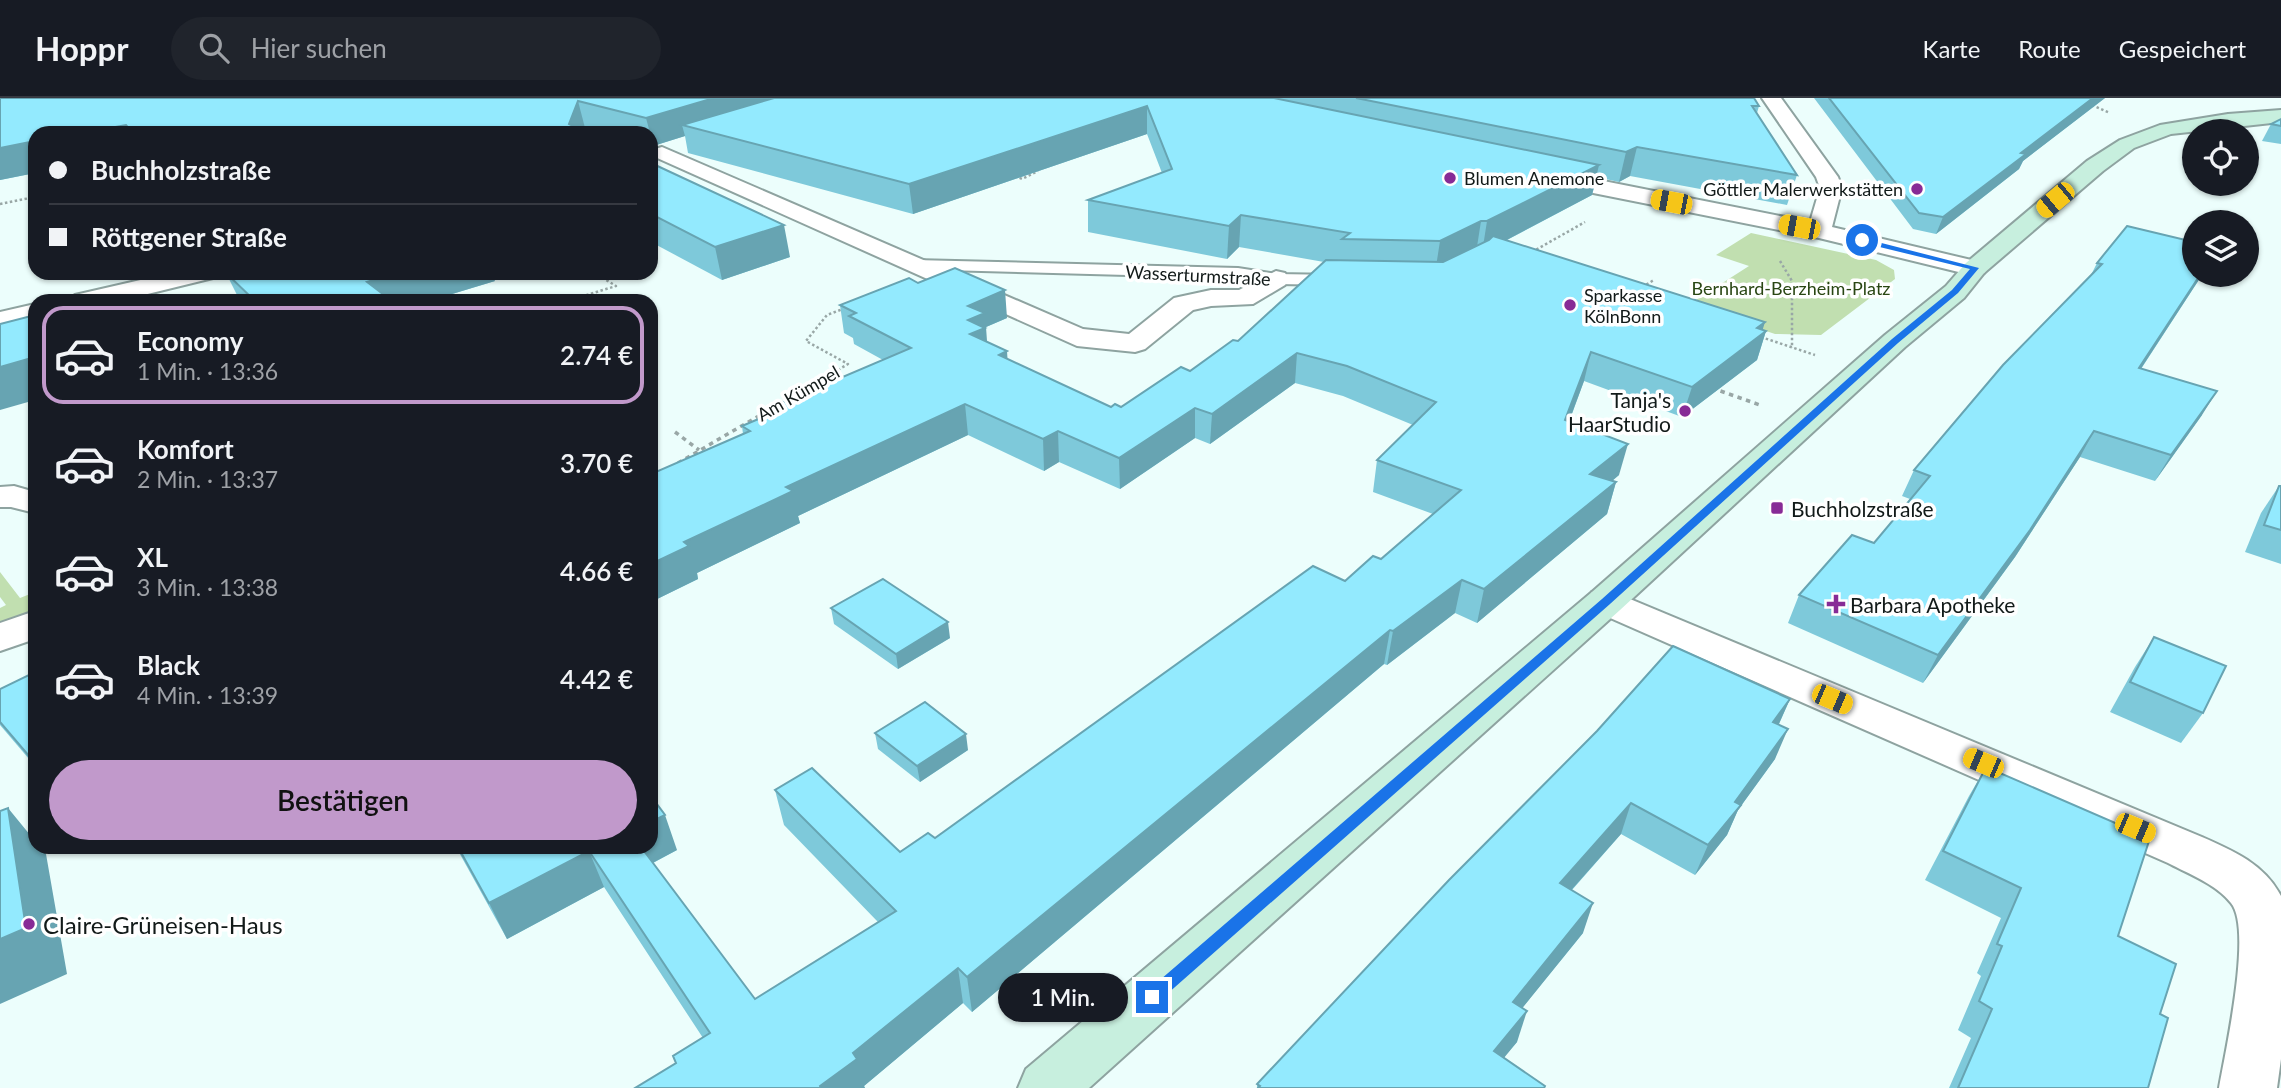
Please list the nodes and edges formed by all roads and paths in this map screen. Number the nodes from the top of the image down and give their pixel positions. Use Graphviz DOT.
graph roads {
  1 [pos="1771,98"];
  2 [pos="2281,116"];
  3 [pos="686,146"];
  4 [pos="658,154"];
  5 [pos="658,156"];
  6 [pos="1046,166"];
  7 [pos="1526,172"];
  8 [pos="1011,174"];
  9 [pos="1634,195"];
  10 [pos="28,198"];
  11 [pos="0,204"];
  12 [pos="1779,223"];
  13 [pos="1819,231"];
  14 [pos="1521,258"];
  15 [pos="914,265"];
  16 [pos="1975,268"];
  17 [pos="1276,279"];
  18 [pos="174,280"];
  19 [pos="606,280"];
  20 [pos="1360,280"];
  21 [pos="1654,280"];
  22 [pos="1638,290"];
  23 [pos="115,294"];
  24 [pos="590,294"];
  25 [pos="851,306"];
  26 [pos="28,314"];
  27 [pos="0,320"];
  28 [pos="1755,336"];
  29 [pos="1792,348"];
  30 [pos="1863,371"];
  31 [pos="1703,385"];
  32 [pos="1807,421"];
  33 [pos="675,432"];
  34 [pos="699,450"];
  35 [pos="670,468"];
  36 [pos="0,497"];
  37 [pos="28,501"];
  38 [pos="1606,601"];
  39 [pos="28,627"];
  40 [pos="0,638"];
  41 [pos="1048,1088"];
  42 [pos="2248,1088"];
  1 -- 13 [label="street"];
  2 -- 16 [label="street"];
  3 -- 4 [label="street"];
  5 -- 15 [label="street, Wasserturmstraße"];
  6 -- 8 [label="path"];
  7 -- 9 [label="street"];
  9 -- 12 [label="street"];
  9 -- 14 [label="path"];
  10 -- 11 [label="path"];
  12 -- 13 [label="street"];
  12 -- 29 [label="path"];
  13 -- 16 [label="street"];
  15 -- 17 [label="lane, Wasserturmstraße"];
  15 -- 17 [label="street, Wasserturmstraße"];
  16 -- 30 [label="street"];
  17 -- 20 [label="lane, Wasserturmstraße"];
  18 -- 23 [label="street"];
  19 -- 24 [label="path"];
  21 -- 22 [label="path"];
  25 -- 34 [label="path, Am Kümpel"];
  26 -- 27 [label="street"];
  28 -- 29 [label="path"];
  29 -- 30 [label="path"];
  30 -- 32 [label="street"];
  31 -- 32 [label="path"];
  32 -- 38 [label="street"];
  33 -- 34 [label="path"];
  34 -- 35 [label="path, Am Kümpel"];
  36 -- 37 [label="street"];
  38 -- 41 [label="street"];
  38 -- 42 [label="street"];
  39 -- 40 [label="street"];
}
